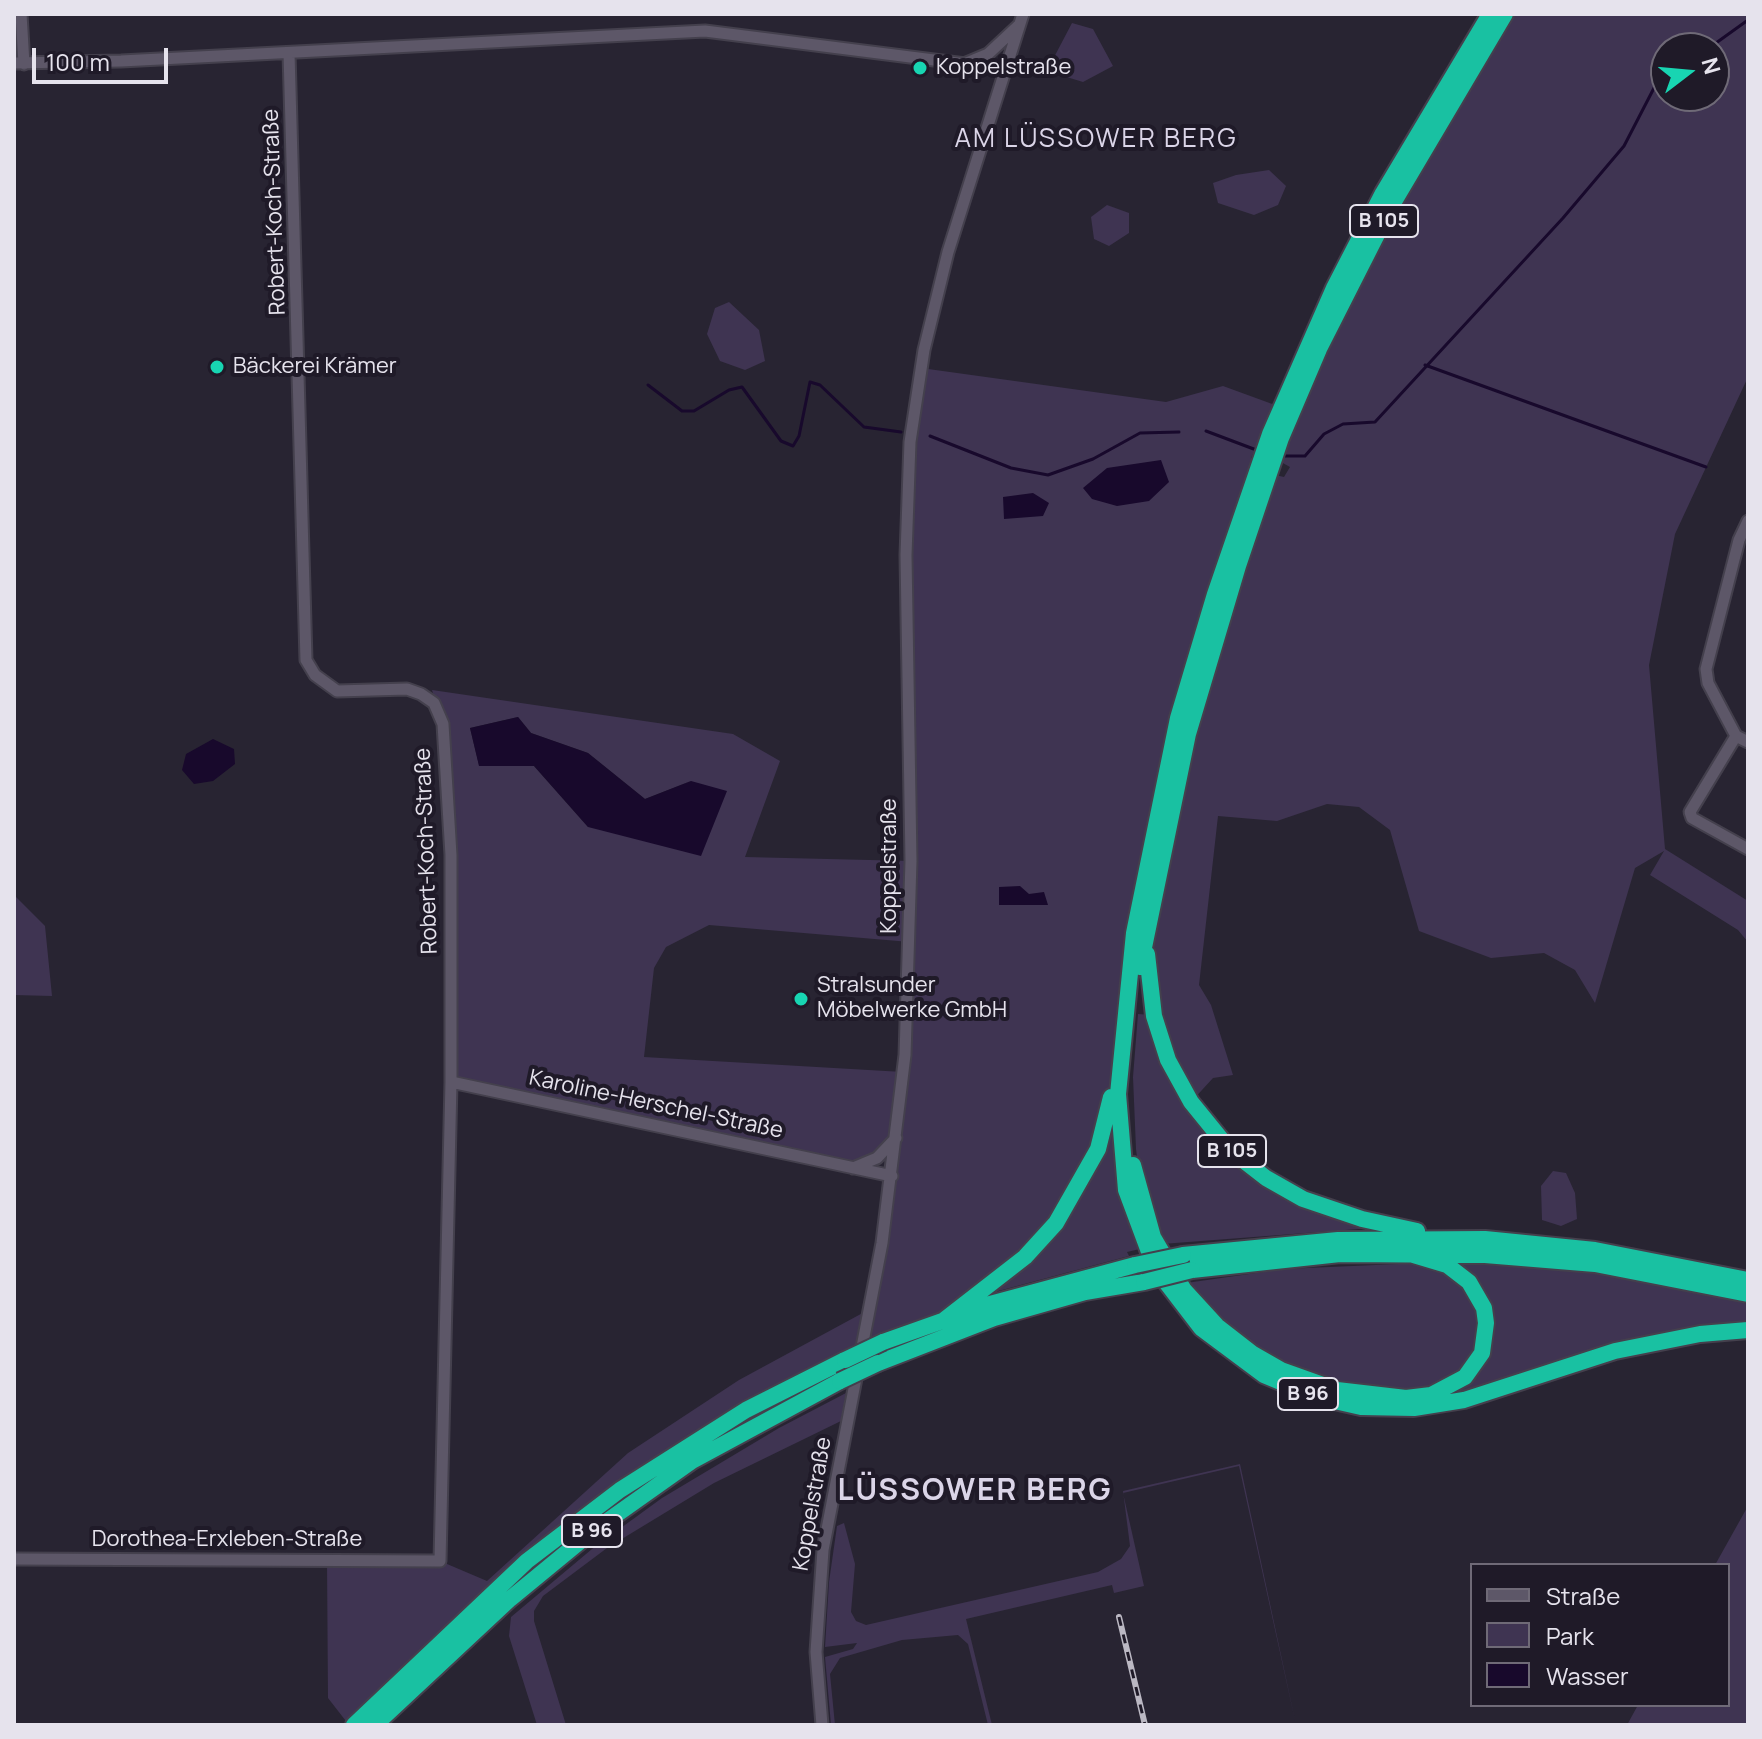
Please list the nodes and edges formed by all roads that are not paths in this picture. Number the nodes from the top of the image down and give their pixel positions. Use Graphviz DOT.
graph roads {
  1 [pos="21,14"];
  2 [pos="1490,14"];
  3 [pos="1505,14"];
  4 [pos="1021,20"];
  5 [pos="289,53"];
  6 [pos="19,64"];
  7 [pos="964,64"];
  8 [pos="1005,69"];
  9 [pos="1275,436"];
  10 [pos="1262,470"];
  11 [pos="1748,521"];
  12 [pos="1736,736"];
  13 [pos="1748,742"];
  14 [pos="1748,849"];
  15 [pos="1146,934"];
  16 [pos="1123,1024"];
  17 [pos="451,1082"];
  18 [pos="896,1138"];
  19 [pos="853,1169"];
  20 [pos="892,1176"];
  21 [pos="1453,1238"];
  22 [pos="1407,1253"];
  23 [pos="1748,1280"];
  24 [pos="1748,1294"];
  25 [pos="944,1320"];
  26 [pos="1748,1330"];
  27 [pos="14,1559"];
  28 [pos="440,1561"];
  29 [pos="354,1725"];
  30 [pos="375,1725"];
  31 [pos="822,1725"];
  1 -- 6 [label="street"];
  2 -- 9 [label="highway, B 105"];
  3 -- 9 [label="highway, B 105"];
  4 -- 7 [label="street"];
  4 -- 8 [label="street, Koppelstraße"];
  5 -- 6 [label="street"];
  5 -- 7 [label="street"];
  5 -- 17 [label="street, Robert-Koch-Straße"];
  7 -- 8 [label="street"];
  8 -- 18 [label="street, Koppelstraße"];
  9 -- 10 [label="highway, B 105"];
  10 -- 15 [label="highway, B 105"];
  10 -- 16 [label="highway, B 105"];
  11 -- 12 [label="street"];
  12 -- 13 [label="street"];
  12 -- 14 [label="street"];
  15 -- 21 [label="highway, B 105"];
  15 -- 22 [label="highway, B 96"];
  16 -- 25 [label="highway, B 96"];
  16 -- 26 [label="highway, B 96"];
  17 -- 19 [label="street, Karoline-Herschel-Straße"];
  17 -- 28 [label="street, Robert-Koch-Straße"];
  18 -- 19 [label="street"];
  18 -- 20 [label="street, Koppelstraße"];
  19 -- 20 [label="street, Karoline-Herschel-Straße"];
  20 -- 31 [label="street, Koppelstraße"];
  21 -- 23 [label="highway, B 96"];
  21 -- 25 [label="highway, B 96, bridge"];
  22 -- 24 [label="highway, B 96"];
  22 -- 30 [label="highway, B 96, bridge"];
  25 -- 29 [label="highway, B 96, bridge"];
  27 -- 28 [label="street, Dorothea-Erxleben-Straße"];
}
